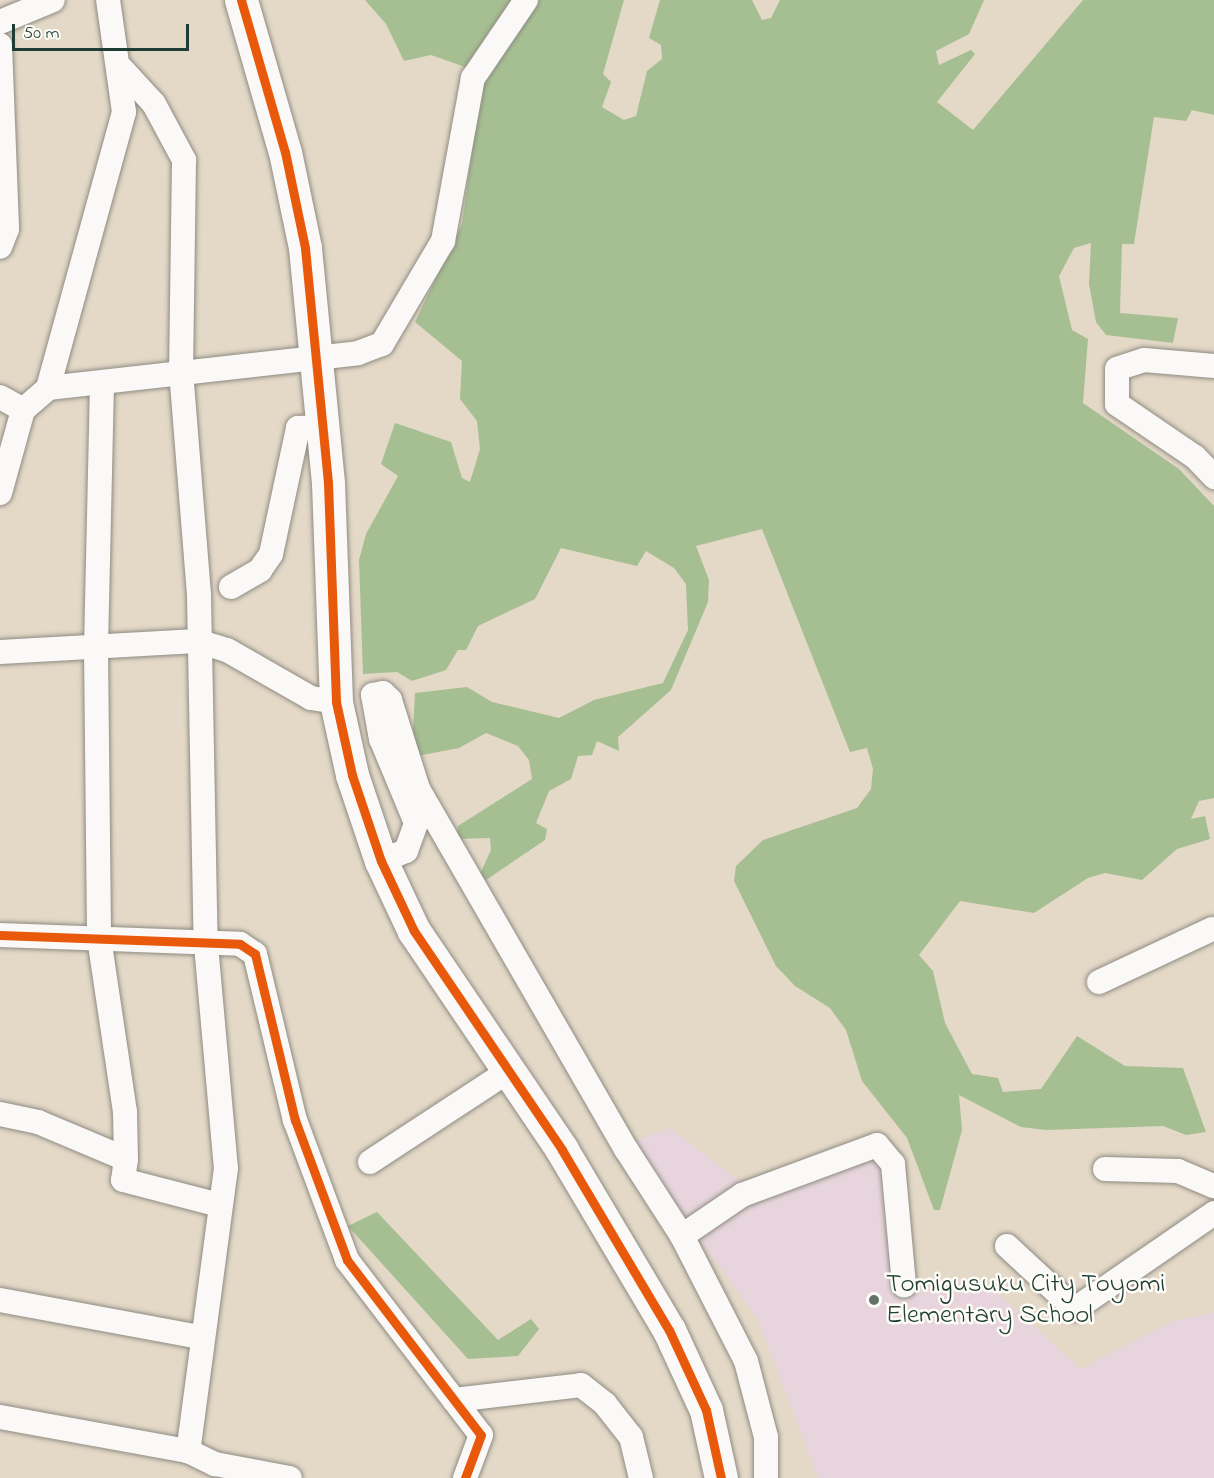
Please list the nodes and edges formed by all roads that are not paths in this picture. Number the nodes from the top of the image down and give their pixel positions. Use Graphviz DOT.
graph roads {
  1 [pos="53,0"];
  2 [pos="108,0"];
  3 [pos="241,0"];
  4 [pos="526,0"];
  5 [pos="0,22"];
  6 [pos="0,45"];
  7 [pos="122,69"];
  8 [pos="0,247"];
  9 [pos="319,355"];
  10 [pos="1214,366"];
  11 [pos="181,370"];
  12 [pos="102,384"];
  13 [pos="48,388"];
  14 [pos="0,397"];
  15 [pos="23,410"];
  16 [pos="324,427"];
  17 [pos="1214,477"];
  18 [pos="0,493"];
  19 [pos="231,587"];
  20 [pos="197,641"];
  21 [pos="96,648"];
  22 [pos="0,652"];
  23 [pos="336,702"];
  24 [pos="381,861"];
  25 [pos="1213,930"];
  26 [pos="0,935"];
  27 [pos="99,938"];
  28 [pos="206,945"];
  29 [pos="1100,982"];
  30 [pos="510,1070"];
  31 [pos="0,1114"];
  32 [pos="126,1159"];
  33 [pos="370,1162"];
  34 [pos="1105,1169"];
  35 [pos="1214,1186"];
  36 [pos="220,1205"];
  37 [pos="1214,1213"];
  38 [pos="682,1236"];
  39 [pos="1007,1246"];
  40 [pos="904,1286"];
  41 [pos="0,1300"];
  42 [pos="199,1337"];
  43 [pos="454,1400"];
  44 [pos="0,1417"];
  45 [pos="188,1451"];
  46 [pos="213,1471"];
  47 [pos="290,1478"];
  48 [pos="465,1478"];
  49 [pos="641,1478"];
  50 [pos="721,1478"];
  51 [pos="766,1478"];
  1 -- 5 [label="street"];
  2 -- 7 [label="street"];
  3 -- 9 [label="street"];
  4 -- 9 [label="street"];
  6 -- 8 [label="street"];
  7 -- 11 [label="street"];
  7 -- 13 [label="street"];
  9 -- 11 [label="street"];
  9 -- 16 [label="street"];
  10 -- 17 [label="street"];
  11 -- 12 [label="street"];
  11 -- 20 [label="street"];
  12 -- 13 [label="street"];
  12 -- 21 [label="street"];
  13 -- 15 [label="street"];
  14 -- 15 [label="street"];
  15 -- 18 [label="street"];
  16 -- 19 [label="street"];
  16 -- 23 [label="street"];
  20 -- 21 [label="street"];
  20 -- 23 [label="street"];
  20 -- 28 [label="street"];
  21 -- 22 [label="street"];
  21 -- 27 [label="street"];
  23 -- 24 [label="street"];
  24 -- 30 [label="street"];
  24 -- 38 [label="street"];
  25 -- 29 [label="street"];
  26 -- 27 [label="street"];
  27 -- 28 [label="street"];
  27 -- 32 [label="street"];
  28 -- 36 [label="street"];
  28 -- 43 [label="street"];
  30 -- 33 [label="street"];
  30 -- 50 [label="street"];
  31 -- 32 [label="street"];
  32 -- 36 [label="street"];
  34 -- 35 [label="street"];
  36 -- 42 [label="street"];
  37 -- 39 [label="street"];
  38 -- 40 [label="street"];
  38 -- 51 [label="street"];
  41 -- 42 [label="street"];
  42 -- 45 [label="street"];
  43 -- 48 [label="street"];
  43 -- 49 [label="street"];
  44 -- 45 [label="street"];
  45 -- 46 [label="street"];
  46 -- 47 [label="street"];
}
